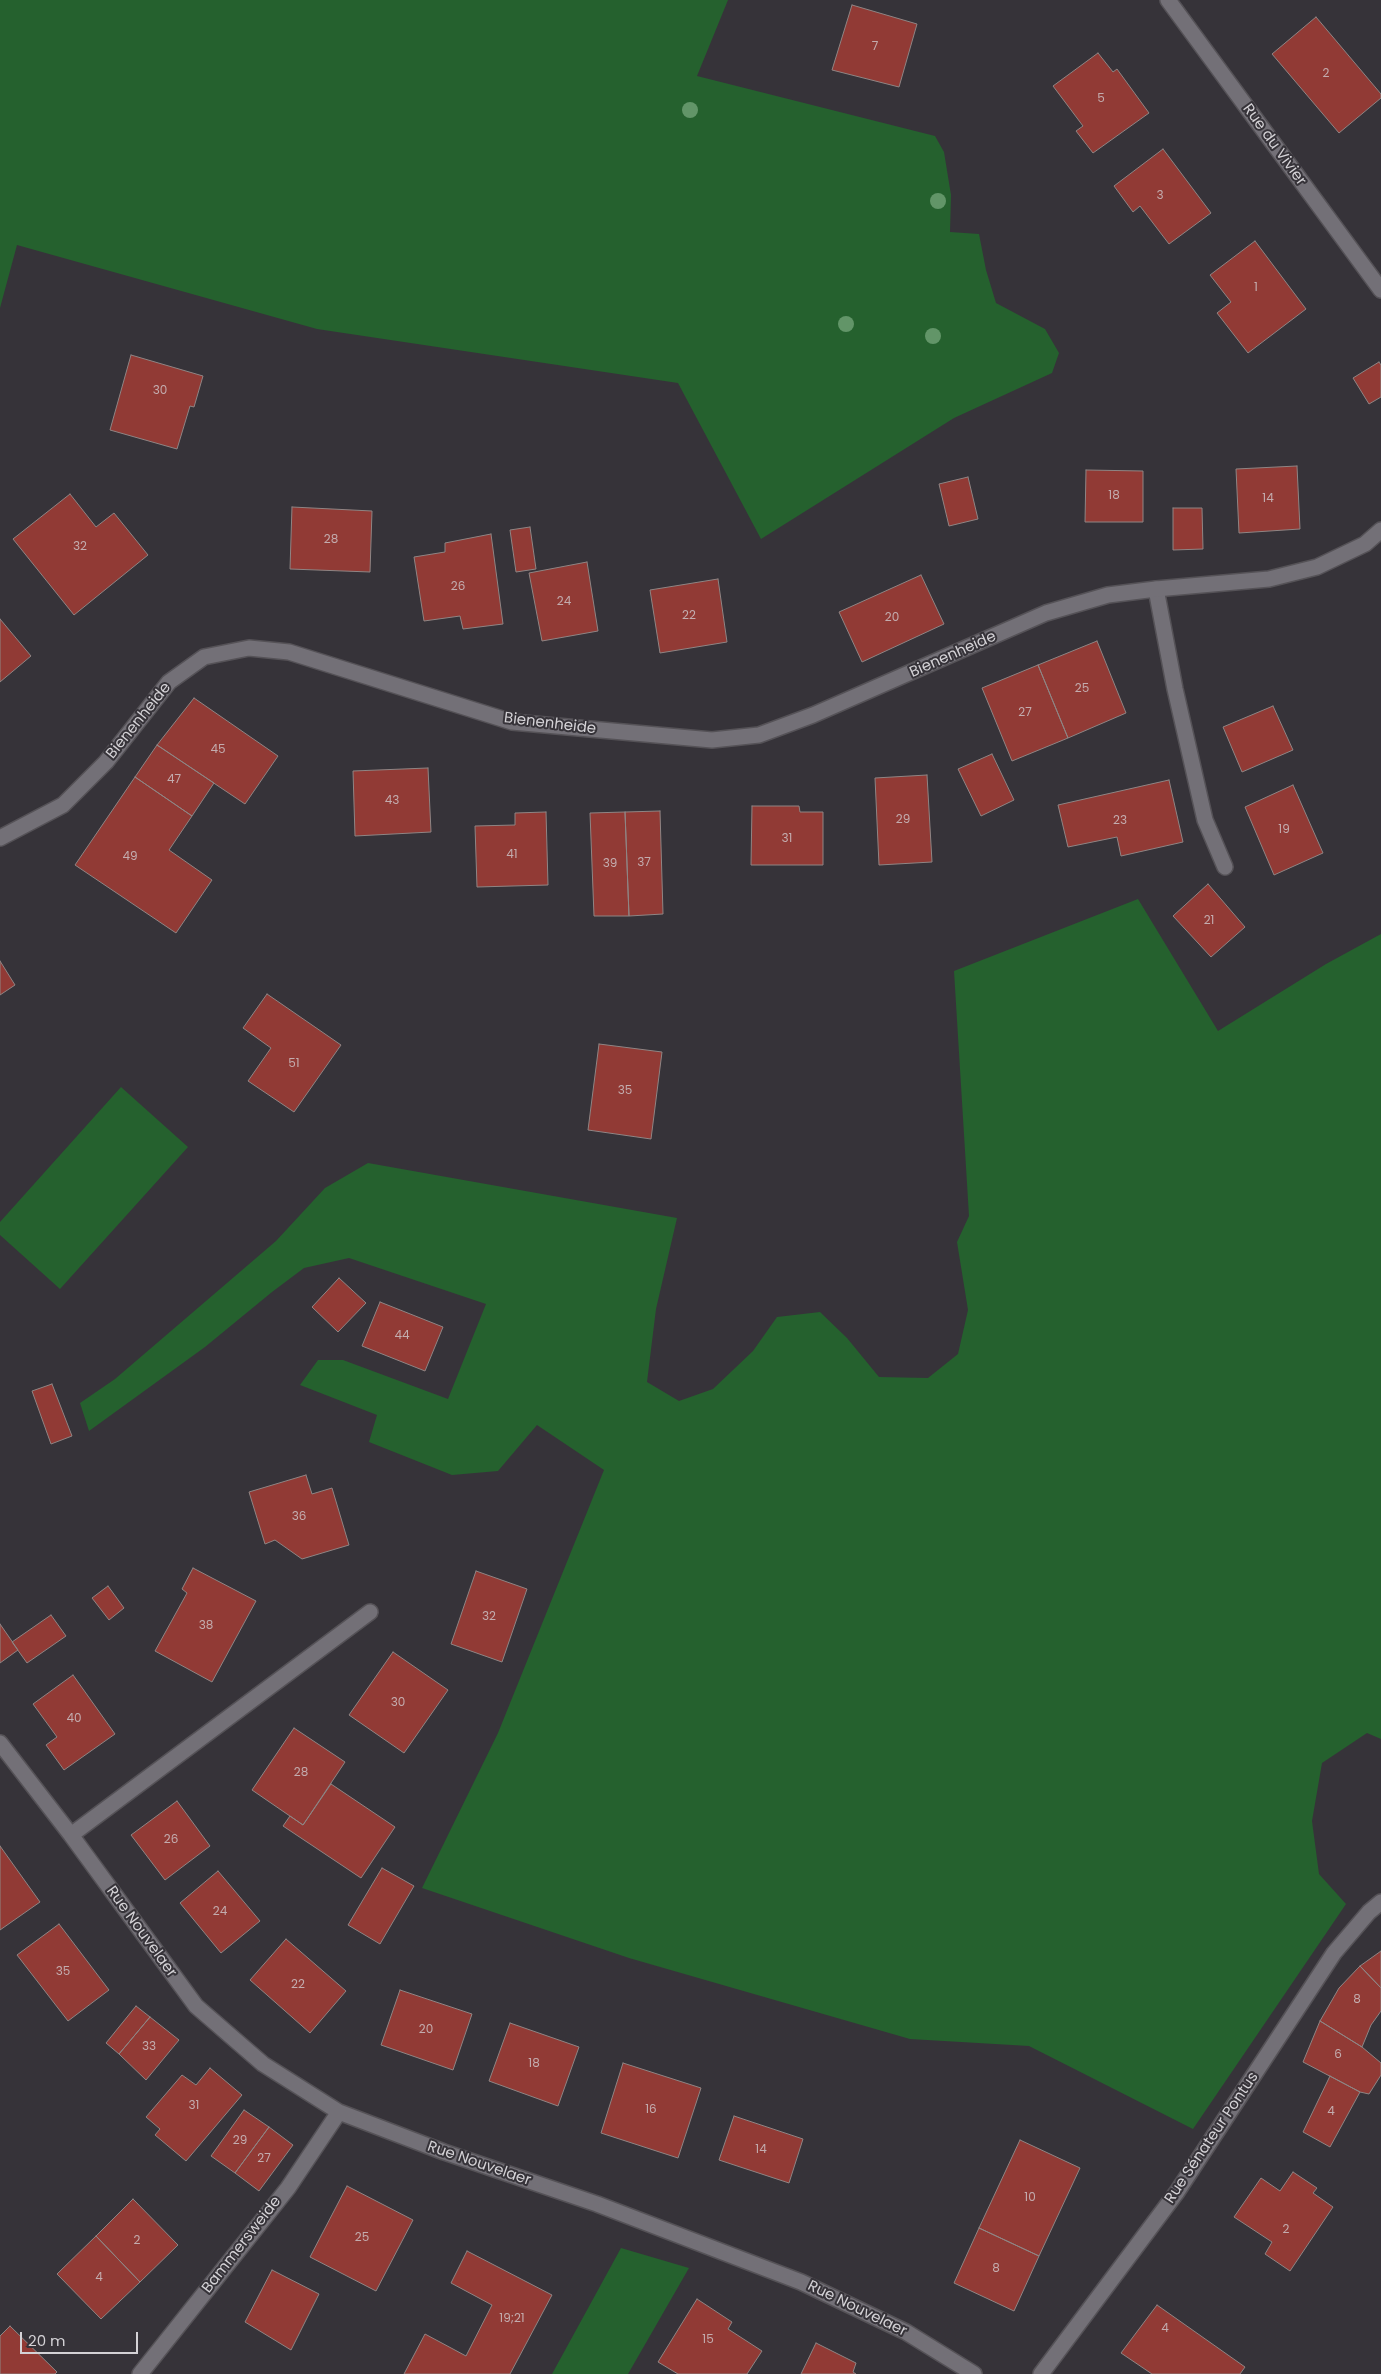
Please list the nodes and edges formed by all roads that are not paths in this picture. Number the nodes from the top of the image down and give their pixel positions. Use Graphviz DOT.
graph roads {
  1 [pos="1168,0"];
  2 [pos="1381,290"];
  3 [pos="1381,530"];
  4 [pos="1156,589"];
  5 [pos="0,838"];
  6 [pos="1225,867"];
  7 [pos="370,1612"];
  8 [pos="0,1743"];
  9 [pos="71,1835"];
  10 [pos="1381,1902"];
  11 [pos="339,2112"];
  12 [pos="140,2374"];
  13 [pos="974,2374"];
  14 [pos="1041,2374"];
  1 -- 2 [label="street, Rue du Vivier"];
  3 -- 4 [label="street, Bienenheide"];
  4 -- 5 [label="street, Bienenheide"];
  4 -- 6 [label="street"];
  7 -- 9 [label="street"];
  8 -- 9 [label="street, Rue Nouvelaer"];
  9 -- 11 [label="street, Rue Nouvelaer"];
  10 -- 14 [label="street, Rue Sénateur Pontus"];
  11 -- 12 [label="street, Bammersweide"];
  11 -- 13 [label="street, Rue Nouvelaer"];
}
